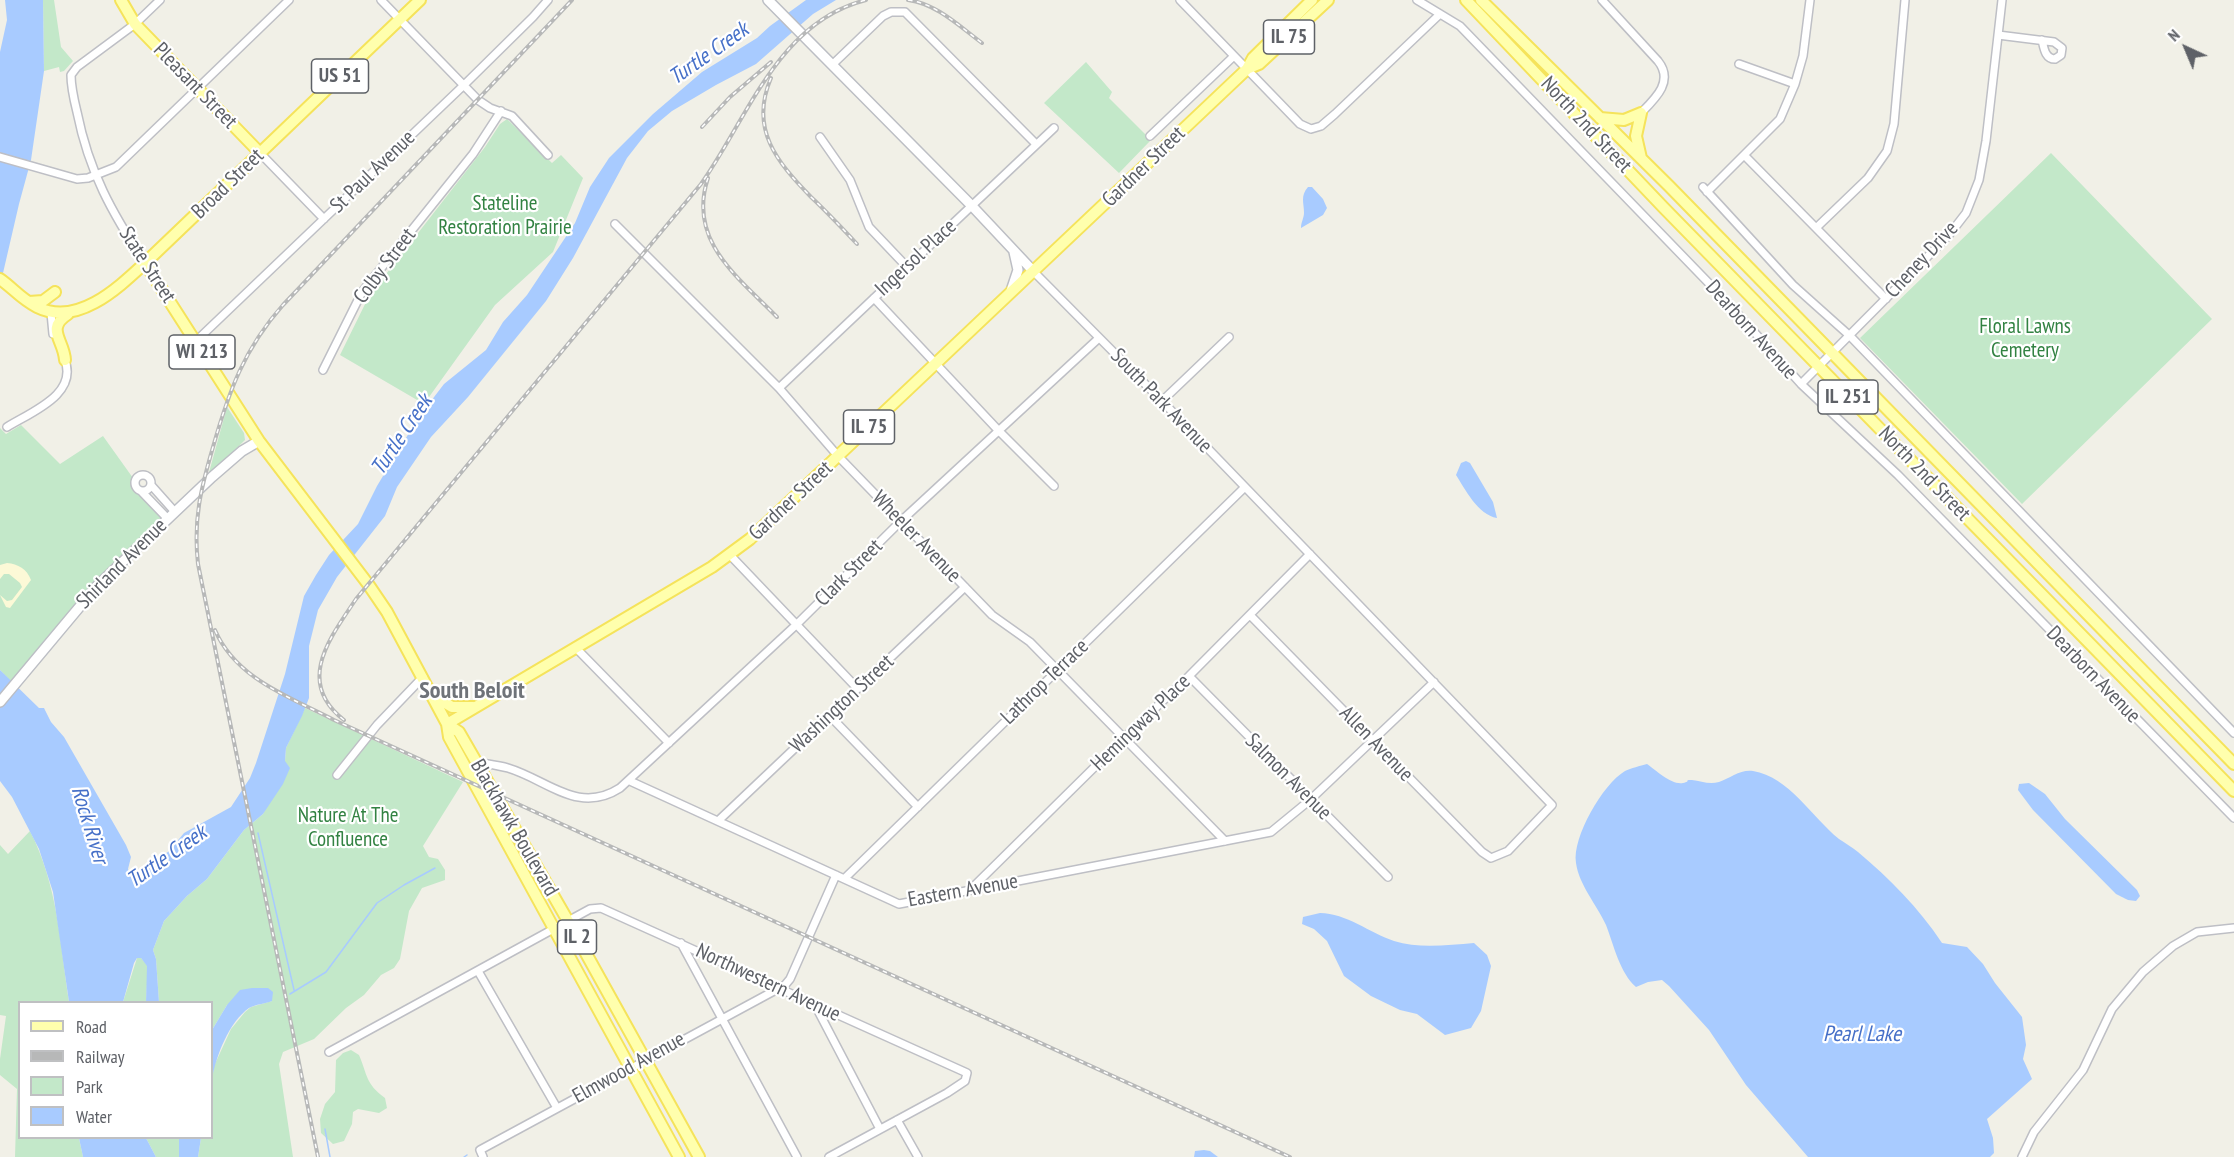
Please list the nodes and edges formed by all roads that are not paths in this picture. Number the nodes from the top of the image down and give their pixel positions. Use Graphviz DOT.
graph roads {
  1 [pos="121,0"];
  2 [pos="160,0"];
  3 [pos="289,0"];
  4 [pos="381,0"];
  5 [pos="420,0"];
  6 [pos="548,0"];
  7 [pos="768,0"];
  8 [pos="1180,0"];
  9 [pos="1312,0"];
  10 [pos="1328,0"];
  11 [pos="1417,0"];
  12 [pos="1466,0"];
  13 [pos="1481,0"];
  14 [pos="1602,0"];
  15 [pos="1809,0"];
  16 [pos="1905,0"];
  17 [pos="2002,0"];
  18 [pos="1440,14"];
  19 [pos="400,20"];
  20 [pos="135,24"];
  21 [pos="1998,35"];
  22 [pos="2042,40"];
  23 [pos="1234,56"];
  24 [pos="1739,64"];
  25 [pos="832,65"];
  26 [pos="1247,69"];
  27 [pos="1795,84"];
  28 [pos="464,85"];
  29 [pos="198,88"];
  30 [pos="501,111"];
  31 [pos="1641,113"];
  32 [pos="1600,118"];
  33 [pos="1054,128"];
  34 [pos="1150,136"];
  35 [pos="820,137"];
  36 [pos="1036,144"];
  37 [pos="260,153"];
  38 [pos="548,155"];
  39 [pos="1745,156"];
  40 [pos="0,157"];
  41 [pos="1641,158"];
  42 [pos="95,175"];
  43 [pos="972,206"];
  44 [pos="324,219"];
  45 [pos="615,224"];
  46 [pos="1816,228"];
  47 [pos="1013,250"];
  48 [pos="146,263"];
  49 [pos="907,267"];
  50 [pos="1034,272"];
  51 [pos="2,286"];
  52 [pos="55,291"];
  53 [pos="1010,294"];
  54 [pos="874,298"];
  55 [pos="1886,299"];
  56 [pos="28,302"];
  57 [pos="51,313"];
  58 [pos="70,313"];
  59 [pos="1850,336"];
  60 [pos="1229,337"];
  61 [pos="1099,338"];
  62 [pos="196,341"];
  63 [pos="1833,354"];
  64 [pos="66,363"];
  65 [pos="936,364"];
  66 [pos="1819,367"];
  67 [pos="323,370"];
  68 [pos="1801,384"];
  69 [pos="779,388"];
  70 [pos="1162,401"];
  71 [pos="7,427"];
  72 [pos="998,430"];
  73 [pos="259,441"];
  74 [pos="838,456"];
  75 [pos="280,470"];
  76 [pos="151,485"];
  77 [pos="1054,486"];
  78 [pos="1245,487"];
  79 [pos="142,492"];
  80 [pos="172,516"];
  81 [pos="902,521"];
  82 [pos="1310,554"];
  83 [pos="730,555"];
  84 [pos="965,587"];
  85 [pos="1250,615"];
  86 [pos="796,625"];
  87 [pos="576,648"];
  88 [pos="1058,669"];
  89 [pos="1189,676"];
  90 [pos="423,677"];
  91 [pos="1434,682"];
  92 [pos="857,688"];
  93 [pos="433,695"];
  94 [pos="0,702"];
  95 [pos="476,706"];
  96 [pos="829,715"];
  97 [pos="447,724"];
  98 [pos="2234,733"];
  99 [pos="1125,737"];
  100 [pos="1372,740"];
  101 [pos="669,743"];
  102 [pos="476,762"];
  103 [pos="2234,764"];
  104 [pos="337,775"];
  105 [pos="630,781"];
  106 [pos="2234,791"];
  107 [pos="1310,800"];
  108 [pos="918,807"];
  109 [pos="2234,818"];
  110 [pos="718,821"];
  111 [pos="1225,841"];
  112 [pos="1508,850"];
  113 [pos="836,875"];
  114 [pos="1388,877"];
  115 [pos="845,878"];
  116 [pos="970,890"];
  117 [pos="568,921"];
  118 [pos="2234,928"];
  119 [pos="553,929"];
  120 [pos="681,943"];
  121 [pos="478,971"];
  122 [pos="780,988"];
  123 [pos="815,1005"];
  124 [pos="722,1017"];
  125 [pos="329,1052"];
  126 [pos="644,1060"];
  127 [pos="629,1069"];
  128 [pos="557,1108"];
  129 [pos="897,1120"];
  130 [pos="880,1129"];
  131 [pos="482,1154"];
  132 [pos="679,1157"];
  133 [pos="699,1157"];
  134 [pos="797,1157"];
  135 [pos="829,1157"];
  136 [pos="918,1157"];
  137 [pos="2022,1157"];
  1 -- 20 [label="main road, Pleasant Street"];
  2 -- 20 [label="street"];
  3 -- 29 [label="street"];
  4 -- 19 [label="street"];
  5 -- 19 [label="main road, Broad Street / US 51"];
  6 -- 28 [label="street, St Paul Avenue"];
  7 -- 25 [label="street, South Park Avenue"];
  8 -- 23 [label="street"];
  9 -- 26 [label="main road, Gardner Street / IL 75"];
  10 -- 26 [label="main road, Gardner Street / IL 75"];
  11 -- 18 [label="street, Dearborn Avenue"];
  12 -- 66 [label="main road, North 2nd Street / IL 251"];
  13 -- 32 [label="main road, North 2nd Street / IL 251"];
  14 -- 31 [label="street"];
  15 -- 27 [label="street"];
  16 -- 46 [label="street"];
  17 -- 21 [label="street, Cheney Drive"];
  18 -- 26 [label="street"];
  18 -- 68 [label="street, Dearborn Avenue"];
  19 -- 28 [label="street"];
  19 -- 37 [label="main road, Broad Street / US 51"];
  20 -- 29 [label="main road, Pleasant Street"];
  20 -- 42 [label="street, State Street"];
  21 -- 22 [label="street"];
  21 -- 55 [label="street, Cheney Drive"];
  23 -- 26 [label="street"];
  23 -- 34 [label="street"];
  24 -- 27 [label="street"];
  25 -- 36 [label="street"];
  25 -- 43 [label="street, South Park Avenue"];
  26 -- 50 [label="main road, Gardner Street / IL 75"];
  27 -- 39 [label="street"];
  28 -- 30 [label="street"];
  28 -- 44 [label="street, St Paul Avenue"];
  29 -- 37 [label="main road, Pleasant Street"];
  29 -- 42 [label="street"];
  30 -- 38 [label="street"];
  30 -- 67 [label="street, Colby Street"];
  31 -- 32 [label="main road"];
  31 -- 41 [label="main road"];
  32 -- 41 [label="main road, North 2nd Street / IL 251"];
  33 -- 36 [label="street, Ingersol Place"];
  35 -- 49 [label="street"];
  36 -- 43 [label="street, Ingersol Place"];
  37 -- 44 [label="street, Pleasant Street"];
  37 -- 48 [label="main road, Broad Street"];
  39 -- 46 [label="street"];
  39 -- 59 [label="street"];
  40 -- 42 [label="street"];
  41 -- 63 [label="main road, North 2nd Street / IL 251"];
  42 -- 48 [label="street, State Street"];
  43 -- 47 [label="street, South Park Avenue"];
  43 -- 49 [label="street, Ingersol Place"];
  44 -- 62 [label="street, St Paul Avenue"];
  45 -- 69 [label="street, Wheeler Avenue"];
  46 -- 55 [label="street"];
  47 -- 50 [label="street, South Park Avenue"];
  47 -- 53 [label="street"];
  48 -- 58 [label="main road, Broad Street"];
  48 -- 62 [label="main road, State Street / WI 213"];
  49 -- 54 [label="street, Ingersol Place"];
  50 -- 53 [label="main road, Gardner Street / IL 75"];
  50 -- 61 [label="street, South Park Avenue"];
  51 -- 56 [label="main road, Broad Street"];
  52 -- 56 [label="main road"];
  53 -- 65 [label="main road, Gardner Street / IL 75"];
  54 -- 65 [label="street"];
  54 -- 69 [label="street, Ingersol Place"];
  55 -- 59 [label="street, Cheney Drive"];
  56 -- 57 [label="main road, Broad Street"];
  57 -- 58 [label="main road, Broad Street"];
  57 -- 64 [label="street"];
  58 -- 64 [label="main road"];
  59 -- 63 [label="street, Cheney Drive"];
  59 -- 98 [label="street"];
  60 -- 70 [label="street"];
  61 -- 70 [label="street, South Park Avenue"];
  61 -- 72 [label="street, Clark Street"];
  62 -- 73 [label="main road, State Street / WI 213"];
  63 -- 66 [label="street, Cheney Drive"];
  63 -- 103 [label="main road, North 2nd Street / IL 251"];
  64 -- 71 [label="street"];
  65 -- 72 [label="street"];
  65 -- 74 [label="main road, Gardner Street / IL 75"];
  66 -- 68 [label="street, Cheney Drive"];
  66 -- 106 [label="main road, North 2nd Street / IL 251"];
  68 -- 109 [label="street, Dearborn Avenue"];
  69 -- 74 [label="street, Wheeler Avenue"];
  70 -- 78 [label="street, South Park Avenue"];
  72 -- 77 [label="street"];
  72 -- 81 [label="street, Clark Street"];
  73 -- 75 [label="main road, State Street / WI 213"];
  73 -- 80 [label="street, Shirland Avenue"];
  74 -- 81 [label="street, Wheeler Avenue"];
  74 -- 83 [label="main road, Gardner Street / IL 75"];
  75 -- 90 [label="main road, Blackhawk Boulevard / IL 2"];
  76 -- 79 [label="street"];
  76 -- 79 [label="street"];
  76 -- 80 [label="street"];
  78 -- 82 [label="street, South Park Avenue"];
  78 -- 88 [label="street, Lathrop Terrace"];
  79 -- 80 [label="street"];
  80 -- 94 [label="street, Shirland Avenue"];
  81 -- 84 [label="street, Wheeler Avenue"];
  81 -- 86 [label="street, Clark Street"];
  82 -- 85 [label="street, Hemingway Place"];
  82 -- 91 [label="street, South Park Avenue"];
  83 -- 86 [label="street"];
  83 -- 87 [label="main road, Gardner Street / IL 75"];
  84 -- 88 [label="street, Wheeler Avenue"];
  84 -- 92 [label="street, Washington Street"];
  85 -- 89 [label="street, Hemingway Place"];
  85 -- 100 [label="street, Allen Avenue"];
  86 -- 92 [label="street"];
  86 -- 101 [label="street, Clark Street"];
  87 -- 95 [label="main road, Gardner Street / IL 75"];
  87 -- 101 [label="street"];
  88 -- 99 [label="street, Wheeler Avenue"];
  88 -- 108 [label="street, Lathrop Terrace"];
  89 -- 99 [label="street, Hemingway Place"];
  89 -- 107 [label="street, Salmon Avenue"];
  90 -- 93 [label="main road, Blackhawk Boulevard / IL 2"];
  90 -- 104 [label="street"];
  91 -- 100 [label="street"];
  91 -- 112 [label="street, South Park Avenue"];
  92 -- 96 [label="street, Washington Street"];
  93 -- 95 [label="main road"];
  93 -- 97 [label="main road, Blackhawk Boulevard / IL 2"];
  95 -- 97 [label="main road, Gardner Street / IL 75"];
  96 -- 108 [label="street"];
  96 -- 110 [label="street, Washington Street"];
  97 -- 102 [label="main road, Blackhawk Boulevard / IL 2"];
  97 -- 119 [label="main road, Blackhawk Boulevard / IL 2"];
  99 -- 111 [label="street, Wheeler Avenue"];
  99 -- 116 [label="street, Hemingway Place"];
  100 -- 107 [label="street"];
  100 -- 112 [label="street, Allen Avenue"];
  101 -- 105 [label="street, Clark Street"];
  102 -- 105 [label="street, Clark Street"];
  102 -- 117 [label="main road, Blackhawk Boulevard / IL 2"];
  105 -- 110 [label="street, Eastern Avenue"];
  107 -- 111 [label="street, Eastern Avenue"];
  107 -- 114 [label="street, Salmon Avenue"];
  108 -- 115 [label="street, Lathrop Terrace"];
  110 -- 113 [label="street, Eastern Avenue"];
  111 -- 116 [label="street, Eastern Avenue"];
  113 -- 115 [label="street, Eastern Avenue"];
  113 -- 122 [label="street"];
  115 -- 116 [label="street, Eastern Avenue"];
  117 -- 119 [label="street, Northwestern Avenue"];
  117 -- 120 [label="street, Northwestern Avenue"];
  117 -- 126 [label="main road, Blackhawk Boulevard / IL 2"];
  118 -- 137 [label="street"];
  119 -- 121 [label="street, Northwestern Avenue"];
  119 -- 127 [label="main road, Blackhawk Boulevard / IL 2"];
  120 -- 122 [label="street, Northwestern Avenue"];
  120 -- 124 [label="street"];
  121 -- 125 [label="street, Northwestern Avenue"];
  121 -- 128 [label="street"];
  122 -- 123 [label="street, Northwestern Avenue"];
  122 -- 124 [label="street, Elmwood Avenue"];
  123 -- 129 [label="street, Northwestern Avenue"];
  123 -- 130 [label="street"];
  124 -- 126 [label="street, Elmwood Avenue"];
  124 -- 134 [label="street"];
  126 -- 127 [label="street, Elmwood Avenue"];
  126 -- 133 [label="main road, Blackhawk Boulevard / IL 2"];
  127 -- 128 [label="street, Elmwood Avenue"];
  127 -- 132 [label="main road, Blackhawk Boulevard / IL 2"];
  128 -- 131 [label="street, Elmwood Avenue"];
  129 -- 130 [label="street"];
  129 -- 136 [label="street"];
  130 -- 135 [label="street"];
}
